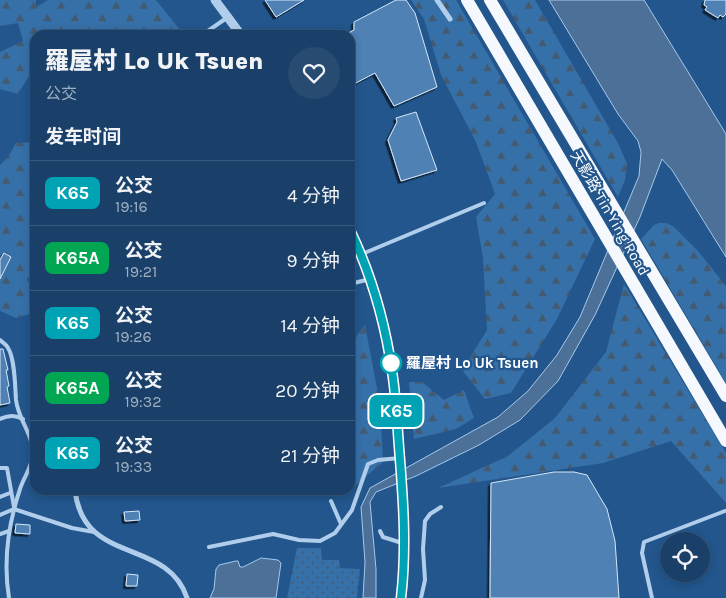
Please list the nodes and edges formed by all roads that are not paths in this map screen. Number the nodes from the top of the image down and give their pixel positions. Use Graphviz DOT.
graph roads {
  1 [pos="215,0"];
  2 [pos="437,0"];
  3 [pos="467,0"];
  4 [pos="490,0"];
  5 [pos="228,17"];
  6 [pos="450,19"];
  7 [pos="209,30"];
  8 [pos="237,30"];
  9 [pos="484,203"];
  10 [pos="355,241"];
  11 [pos="361,254"];
  12 [pos="370,279"];
  13 [pos="355,283"];
  14 [pos="0,340"];
  15 [pos="726,396"];
  16 [pos="0,419"];
  17 [pos="23,419"];
  18 [pos="30,438"];
  19 [pos="726,441"];
  20 [pos="400,458"];
  21 [pos="0,468"];
  22 [pos="30,469"];
  23 [pos="10,493"];
  24 [pos="76,495"];
  25 [pos="0,497"];
  26 [pos="331,501"];
  27 [pos="441,507"];
  28 [pos="14,509"];
  29 [pos="725,511"];
  30 [pos="0,515"];
  31 [pos="341,524"];
  32 [pos="9,531"];
  33 [pos="380,531"];
  34 [pos="94,532"];
  35 [pos="0,534"];
  36 [pos="405,544"];
  37 [pos="209,547"];
  38 [pos="9,598"];
  39 [pos="187,598"];
  40 [pos="401,598"];
  41 [pos="421,598"];
  42 [pos="652,598"];
  1 -- 5 [label="street"];
  2 -- 6 [label="street"];
  3 -- 19 [label="main road, 天影路 Tin Ying Road"];
  4 -- 15 [label="main road, 天影路 Tin Ying Road"];
  5 -- 7 [label="lane"];
  5 -- 8 [label="street"];
  9 -- 11 [label="lane"];
  10 -- 11 [label="street"];
  11 -- 12 [label="street"];
  12 -- 13 [label="lane"];
  12 -- 20 [label="street"];
  14 -- 17 [label="lane"];
  16 -- 17 [label="lane"];
  17 -- 18 [label="lane"];
  20 -- 31 [label="lane"];
  20 -- 36 [label="street"];
  21 -- 23 [label="lane"];
  22 -- 28 [label="lane"];
  23 -- 25 [label="lane"];
  23 -- 28 [label="lane"];
  24 -- 34 [label="street"];
  26 -- 31 [label="lane"];
  27 -- 41 [label="lane"];
  28 -- 30 [label="lane"];
  28 -- 32 [label="lane"];
  28 -- 34 [label="lane"];
  29 -- 42 [label="lane"];
  31 -- 37 [label="lane"];
  32 -- 35 [label="lane"];
  32 -- 38 [label="lane"];
  33 -- 36 [label="lane"];
  34 -- 39 [label="street"];
  36 -- 40 [label="street"];
}
